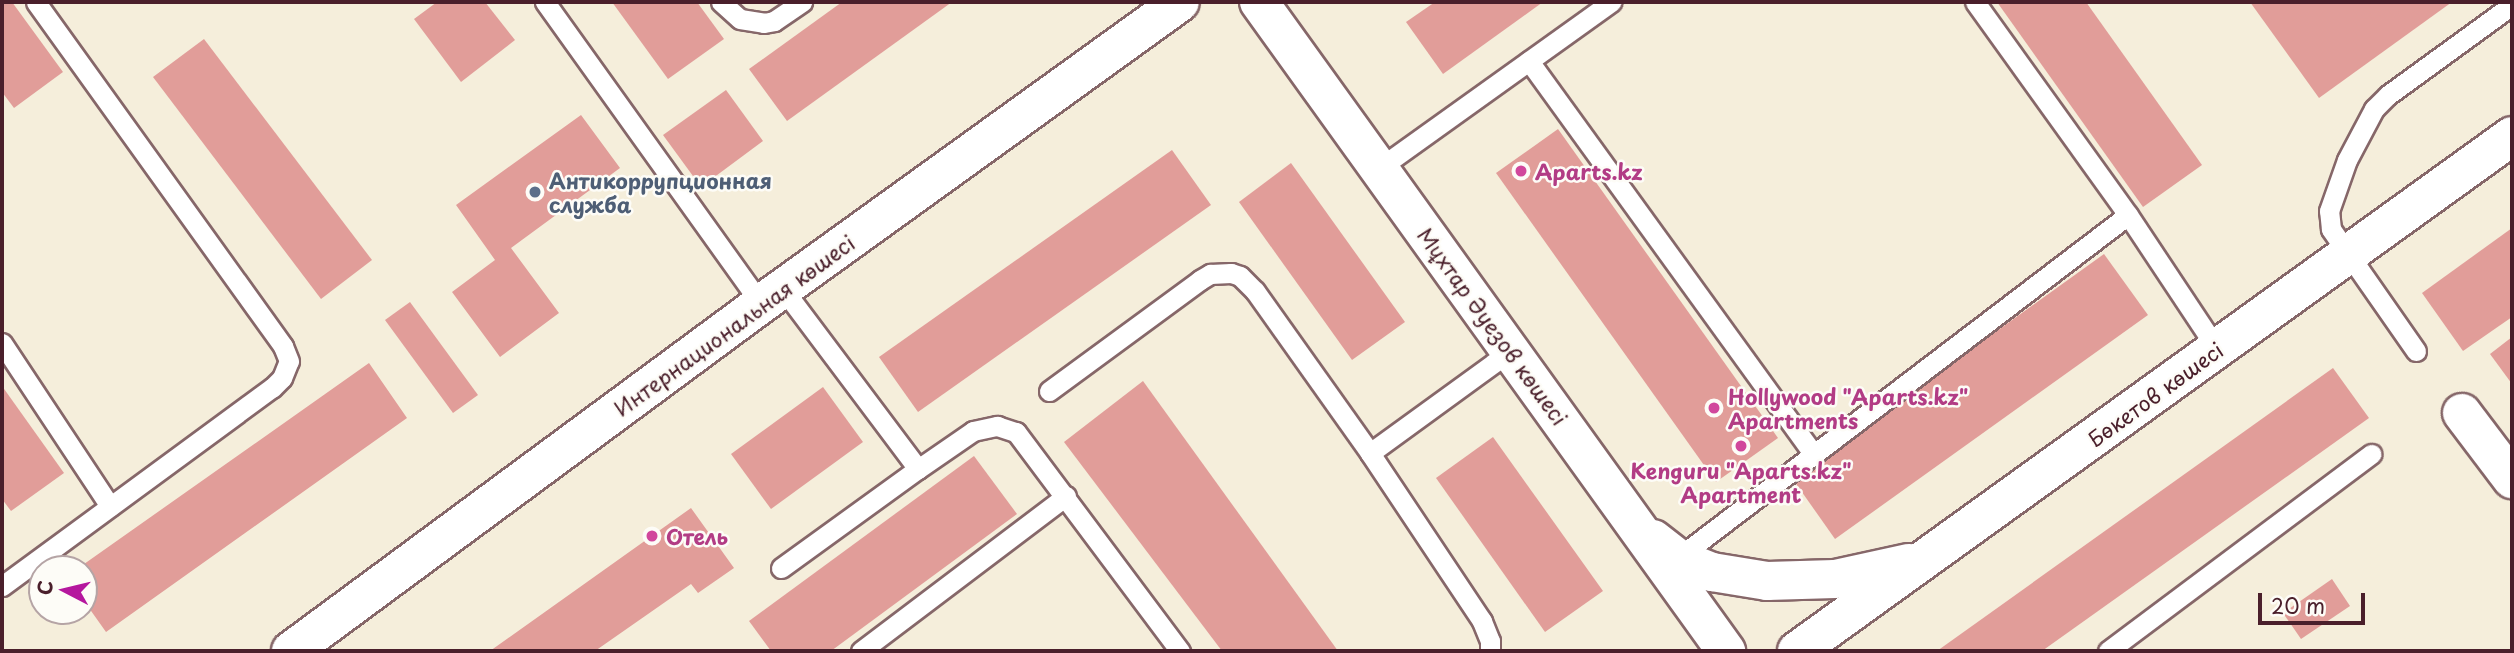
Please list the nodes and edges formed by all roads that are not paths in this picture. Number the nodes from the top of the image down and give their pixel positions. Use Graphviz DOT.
graph roads {
  1 [pos="36,2"];
  2 [pos="545,2"];
  3 [pos="721,2"];
  4 [pos="802,2"];
  5 [pos="1180,2"];
  6 [pos="1259,2"];
  7 [pos="1611,2"];
  8 [pos="1975,2"];
  9 [pos="2512,5"];
  10 [pos="1529,61"];
  11 [pos="2512,136"];
  12 [pos="1378,169"];
  13 [pos="2128,215"];
  14 [pos="2348,254"];
  15 [pos="772,297"];
  16 [pos="2,343"];
  17 [pos="2217,349"];
  18 [pos="1512,350"];
  19 [pos="2417,351"];
  20 [pos="1049,390"];
  21 [pos="2462,413"];
  22 [pos="1370,453"];
  23 [pos="1814,454"];
  24 [pos="2371,454"];
  25 [pos="918,469"];
  26 [pos="2512,479"];
  27 [pos="1066,496"];
  28 [pos="110,506"];
  29 [pos="1926,559"];
  30 [pos="1671,562"];
  31 [pos="782,568"];
  32 [pos="2,586"];
  33 [pos="291,651"];
  34 [pos="861,651"];
  35 [pos="1180,651"];
  36 [pos="1490,651"];
  37 [pos="1726,651"];
  38 [pos="1797,651"];
  39 [pos="2108,651"];
  1 -- 28 [label="lane"];
  2 -- 15 [label="lane"];
  3 -- 4 [label="lane"];
  5 -- 15 [label="main road, Интернациональная көшесі"];
  6 -- 12 [label="main road, Мұхтар Әуезов көшесі"];
  7 -- 10 [label="lane"];
  8 -- 13 [label="lane"];
  9 -- 14 [label="lane"];
  10 -- 12 [label="lane"];
  10 -- 23 [label="lane"];
  11 -- 14 [label="main road, Бөкетов көшесі"];
  12 -- 18 [label="main road, Мұхтар Әуезов көшесі"];
  13 -- 17 [label="lane"];
  13 -- 23 [label="lane"];
  14 -- 17 [label="main road, Бөкетов көшесі"];
  14 -- 19 [label="lane"];
  15 -- 25 [label="lane"];
  15 -- 33 [label="main road, Интернациональная көшесі"];
  16 -- 28 [label="lane"];
  17 -- 29 [label="main road, Бөкетов көшесі"];
  18 -- 22 [label="lane"];
  18 -- 30 [label="main road, Мұхтар Әуезов көшесі"];
  20 -- 22 [label="lane"];
  21 -- 26 [label="main road"];
  22 -- 36 [label="lane"];
  23 -- 30 [label="lane"];
  24 -- 39 [label="lane"];
  25 -- 27 [label="lane"];
  25 -- 31 [label="lane"];
  27 -- 34 [label="lane"];
  27 -- 35 [label="lane"];
  28 -- 32 [label="lane"];
  29 -- 30 [label="main road"];
  29 -- 38 [label="main road, Бөкетов көшесі"];
  30 -- 37 [label="main road"];
}
